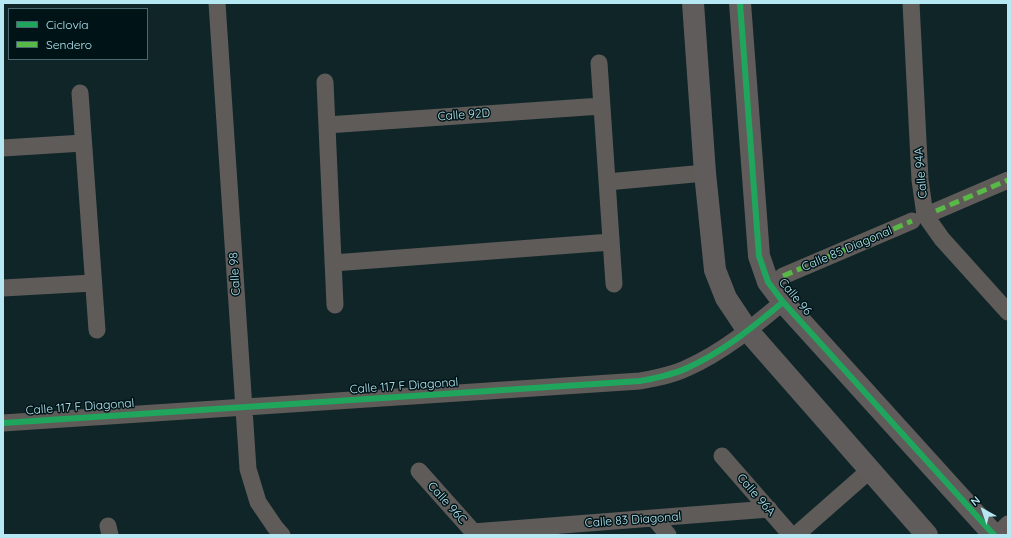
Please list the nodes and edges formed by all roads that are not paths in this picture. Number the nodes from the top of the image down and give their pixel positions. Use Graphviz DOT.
graph roads {
  1 [pos="217,3"];
  2 [pos="692,3"];
  3 [pos="740,3"];
  4 [pos="911,3"];
  5 [pos="599,63"];
  6 [pos="326,82"];
  7 [pos="80,92"];
  8 [pos="601,106"];
  9 [pos="327,124"];
  10 [pos="83,143"];
  11 [pos="3,148"];
  12 [pos="705,174"];
  13 [pos="1008,180"];
  14 [pos="607,182"];
  15 [pos="936,211"];
  16 [pos="912,221"];
  17 [pos="611,242"];
  18 [pos="333,263"];
  19 [pos="782,276"];
  20 [pos="93,283"];
  21 [pos="614,284"];
  22 [pos="3,288"];
  23 [pos="783,302"];
  24 [pos="335,305"];
  25 [pos="1008,312"];
  26 [pos="97,330"];
  27 [pos="748,331"];
  28 [pos="244,407"];
  29 [pos="3,423"];
  30 [pos="722,456"];
  31 [pos="870,470"];
  32 [pos="419,471"];
  33 [pos="769,510"];
  34 [pos="654,518"];
  35 [pos="1008,524"];
  36 [pos="474,534"];
  37 [pos="282,535"];
  38 [pos="668,535"];
  39 [pos="791,535"];
  40 [pos="796,535"];
  41 [pos="927,535"];
  42 [pos="996,535"];
  1 -- 28 [label="street, Calle 98"];
  2 -- 12 [label="street"];
  3 -- 23 [label="street, Calle 96"];
  4 -- 25 [label="street, Calle 94A"];
  5 -- 8 [label="street"];
  6 -- 9 [label="street"];
  7 -- 10 [label="street"];
  8 -- 9 [label="street, Calle 92D"];
  8 -- 14 [label="street"];
  9 -- 18 [label="street"];
  10 -- 11 [label="street"];
  10 -- 20 [label="street"];
  12 -- 14 [label="street"];
  12 -- 27 [label="street"];
  13 -- 15 [label="street"];
  14 -- 17 [label="street"];
  16 -- 19 [label="street, Calle 85 Diagonal"];
  17 -- 18 [label="street"];
  17 -- 21 [label="street"];
  18 -- 24 [label="street"];
  20 -- 22 [label="street"];
  20 -- 26 [label="street"];
  23 -- 27 [label="street, Calle 117 F Diagonal"];
  23 -- 42 [label="street, Calle 96"];
  27 -- 28 [label="street, Calle 117 F Diagonal"];
  27 -- 31 [label="street"];
  28 -- 29 [label="street, Calle 117 F Diagonal"];
  28 -- 37 [label="street, Calle 98"];
  30 -- 33 [label="street, Calle 96A"];
  31 -- 40 [label="street"];
  31 -- 41 [label="street"];
  32 -- 36 [label="street, Calle 96C"];
  33 -- 34 [label="street, Calle 83 Diagonal"];
  33 -- 39 [label="street, Calle 96A"];
  34 -- 36 [label="street, Calle 83 Diagonal"];
  34 -- 38 [label="street"];
  35 -- 42 [label="street"];
}
